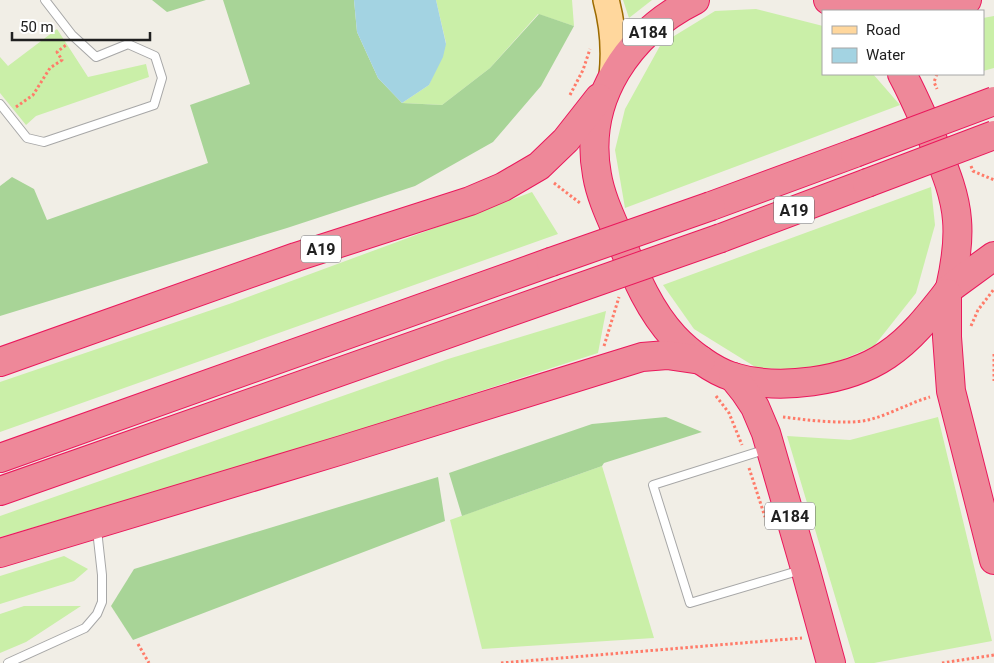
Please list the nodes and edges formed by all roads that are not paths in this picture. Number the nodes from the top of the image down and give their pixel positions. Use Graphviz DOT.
graph roads {
  1 [pos="45,0"];
  2 [pos="606,0"];
  3 [pos="695,0"];
  4 [pos="828,0"];
  5 [pos="853,0"];
  6 [pos="967,0"];
  7 [pos="844,10"];
  8 [pos="902,75"];
  9 [pos="610,81"];
  10 [pos="994,101"];
  11 [pos="0,104"];
  12 [pos="994,135"];
  13 [pos="994,256"];
  14 [pos="949,291"];
  15 [pos="701,360"];
  16 [pos="0,362"];
  17 [pos="721,384"];
  18 [pos="758,452"];
  19 [pos="0,458"];
  20 [pos="0,491"];
  21 [pos="96,524"];
  22 [pos="0,553"];
  23 [pos="994,560"];
  24 [pos="805,568"];
  25 [pos="8,663"];
  26 [pos="831,663"];
  1 -- 11 [label="lane"];
  2 -- 9 [label="main road, A184"];
  3 -- 9 [label="highway, A184"];
  4 -- 7 [label="highway"];
  5 -- 6 [label="highway"];
  8 -- 14 [label="highway, A184"];
  9 -- 15 [label="highway, A184"];
  9 -- 16 [label="highway, A19"];
  10 -- 19 [label="highway, A19, bridge"];
  12 -- 20 [label="highway, A19, bridge"];
  13 -- 14 [label="highway"];
  14 -- 17 [label="highway, A184"];
  14 -- 23 [label="highway, A184"];
  15 -- 17 [label="highway, A184"];
  15 -- 21 [label="highway"];
  17 -- 18 [label="highway, A184"];
  18 -- 24 [label="highway, A184"];
  18 -- 24 [label="lane"];
  21 -- 22 [label="highway"];
  21 -- 25 [label="lane"];
  24 -- 26 [label="highway, A184"];
}
